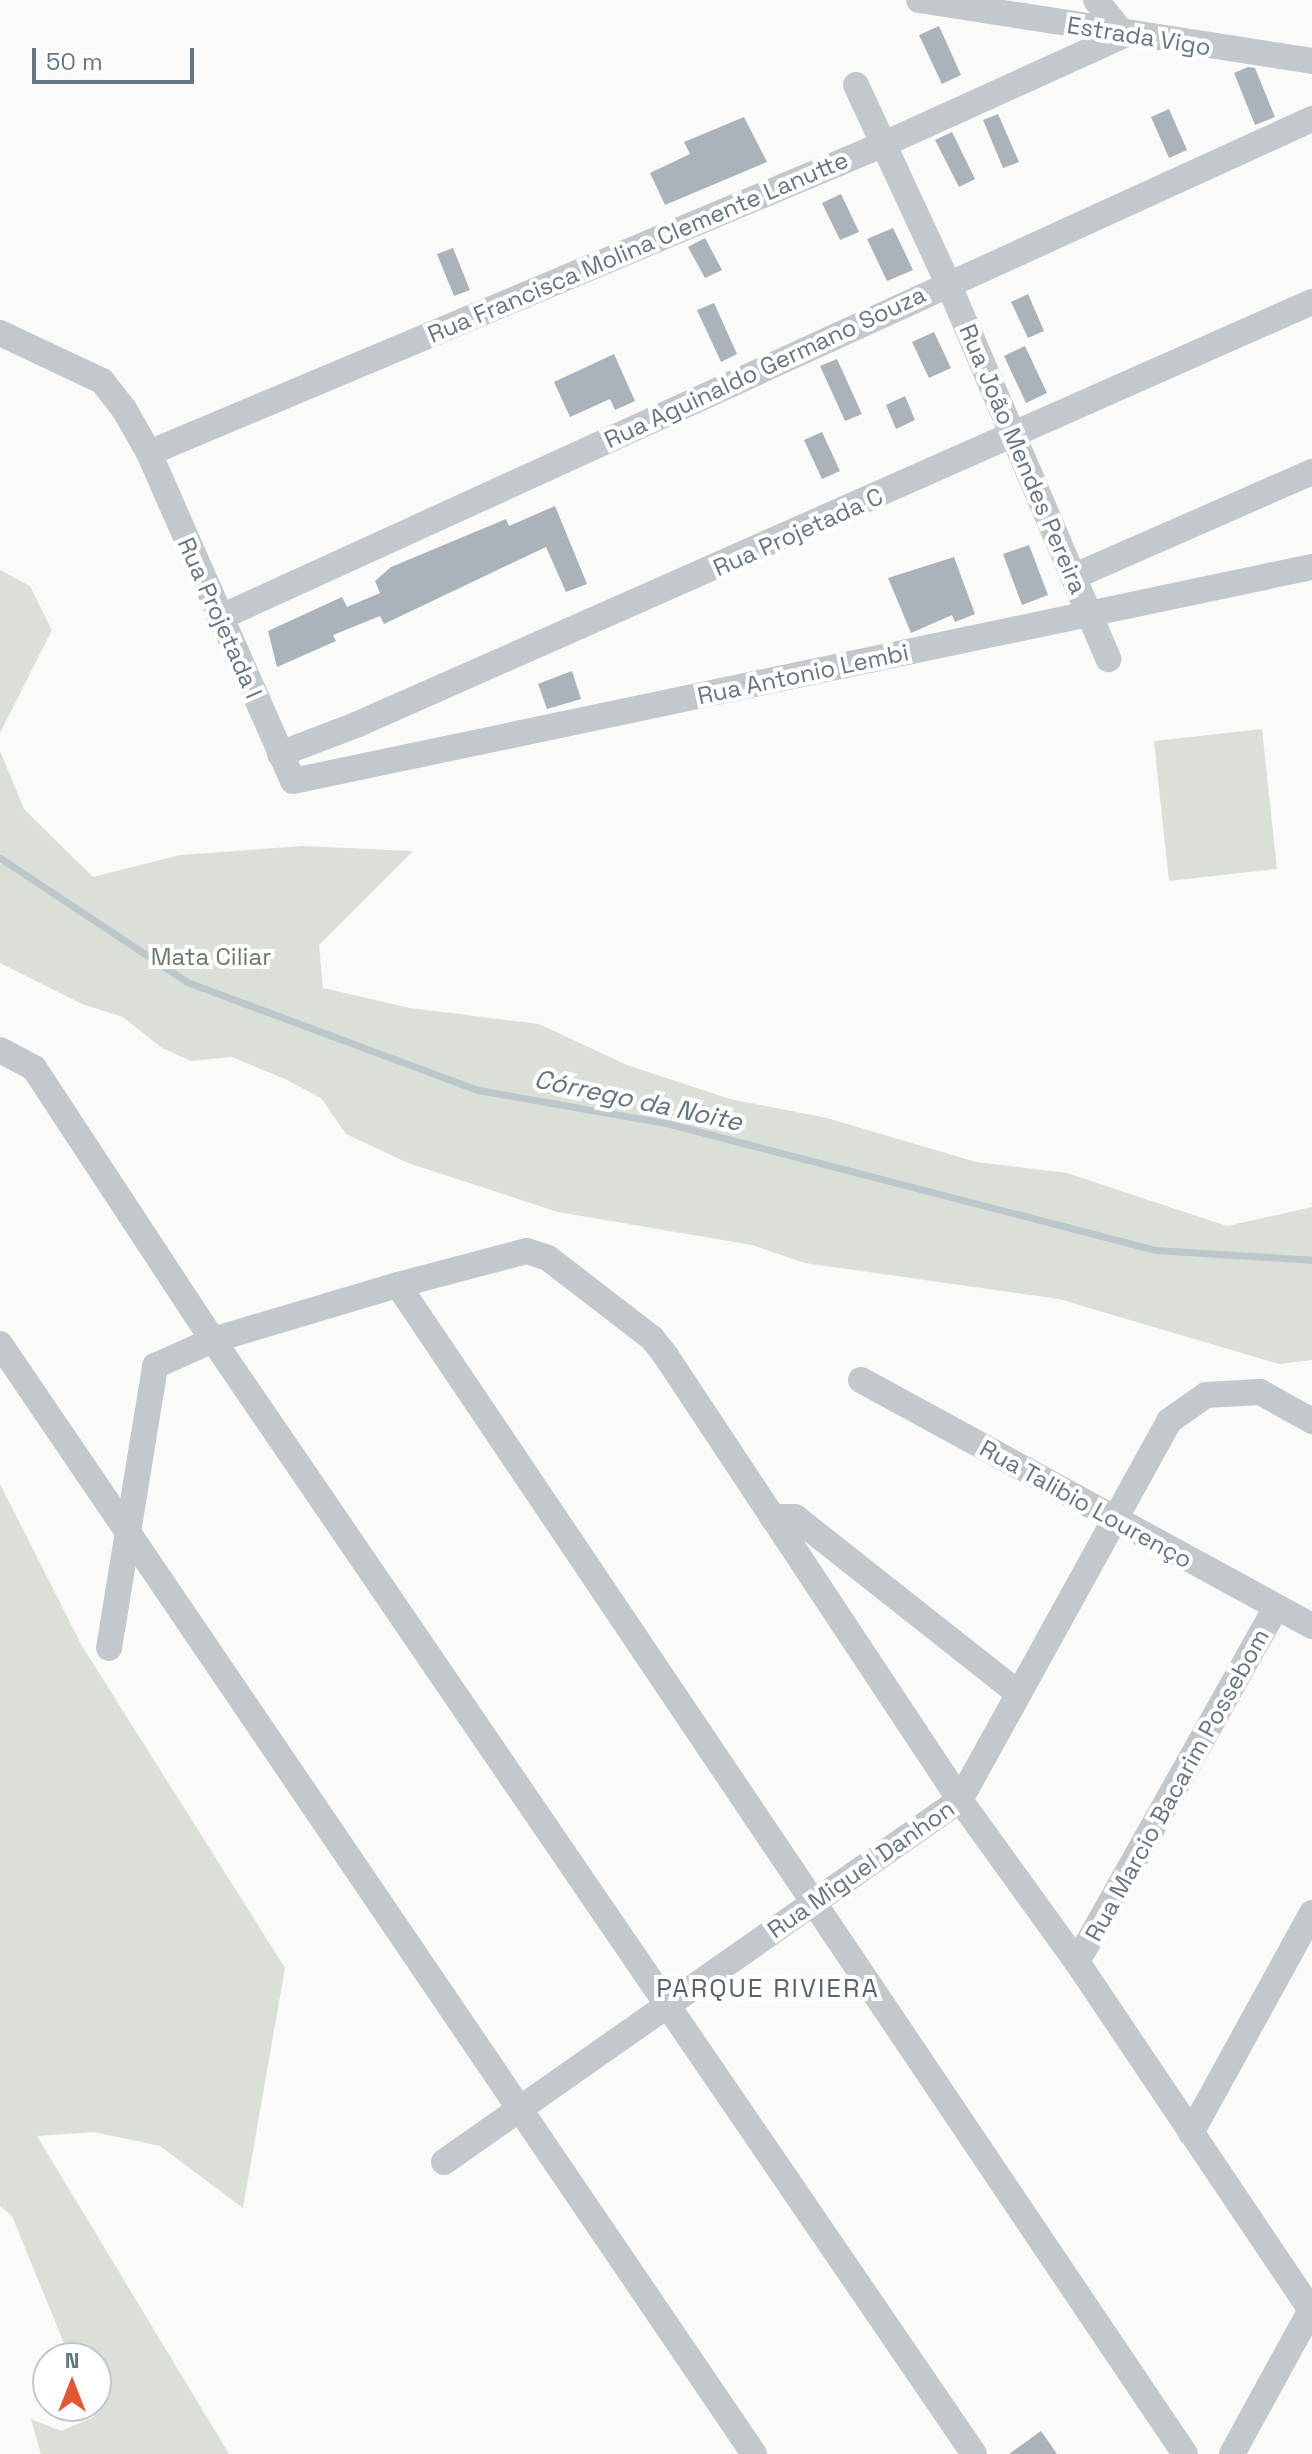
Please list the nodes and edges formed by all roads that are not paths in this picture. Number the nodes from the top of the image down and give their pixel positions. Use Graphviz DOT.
graph roads {
  1 [pos="919,0"];
  2 [pos="1096,0"];
  3 [pos="1124,35"];
  4 [pos="1312,61"];
  5 [pos="856,85"];
  6 [pos="1312,119"];
  7 [pos="884,144"];
  8 [pos="948,283"];
  9 [pos="1312,302"];
  10 [pos="0,333"];
  11 [pos="1013,437"];
  12 [pos="149,453"];
  13 [pos="1312,472"];
  14 [pos="1312,567"];
  15 [pos="1075,576"];
  16 [pos="1090,614"];
  17 [pos="219,618"];
  18 [pos="1108,659"];
  19 [pos="356,725"];
  20 [pos="280,754"];
  21 [pos="371,764"];
  22 [pos="293,781"];
  23 [pos="0,1050"];
  24 [pos="398,1285"];
  25 [pos="213,1340"];
  26 [pos="0,1344"];
  27 [pos="861,1380"];
  28 [pos="1312,1421"];
  29 [pos="772,1517"];
  30 [pos="1113,1520"];
  31 [pos="128,1530"];
  32 [pos="1276,1607"];
  33 [pos="1312,1626"];
  34 [pos="109,1648"];
  35 [pos="1018,1693"];
  36 [pos="960,1800"];
  37 [pos="813,1904"];
  38 [pos="1312,1913"];
  39 [pos="1077,1962"];
  40 [pos="668,2006"];
  41 [pos="520,2109"];
  42 [pos="1191,2133"];
  43 [pos="444,2162"];
  44 [pos="1312,2310"];
  45 [pos="754,2454"];
  46 [pos="974,2454"];
  47 [pos="1185,2454"];
  48 [pos="1232,2454"];
  1 -- 3 [label="street, Estrada Vigo"];
  2 -- 3 [label="street"];
  3 -- 4 [label="street, Estrada Vigo"];
  3 -- 7 [label="street, Rua Francisca Molina Clemente Lanutte"];
  5 -- 7 [label="street, Rua João Mendes Pereira"];
  6 -- 8 [label="street, Rua Aguinaldo Germano Souza"];
  7 -- 8 [label="street, Rua João Mendes Pereira"];
  7 -- 12 [label="street, Rua Francisca Molina Clemente Lanutte"];
  8 -- 11 [label="street, Rua João Mendes Pereira"];
  8 -- 17 [label="street, Rua Aguinaldo Germano Souza"];
  9 -- 11 [label="street, Rua Projetada C"];
  10 -- 12 [label="street, Rua Projetada I"];
  11 -- 15 [label="street, Rua João Mendes Pereira"];
  11 -- 19 [label="street, Rua Projetada C"];
  12 -- 17 [label="street, Rua Projetada I"];
  13 -- 15 [label="street"];
  14 -- 16 [label="street, Rua Antonio Lembi"];
  15 -- 16 [label="street, Rua João Mendes Pereira"];
  16 -- 18 [label="street, Rua João Mendes Pereira"];
  16 -- 21 [label="street, Rua Antonio Lembi"];
  17 -- 20 [label="street, Rua Projetada I"];
  19 -- 20 [label="street, Rua Projetada C"];
  19 -- 21 [label="street"];
  20 -- 22 [label="street, Rua Projetada I"];
  21 -- 22 [label="street, Rua Antonio Lembi"];
  23 -- 25 [label="street"];
  24 -- 25 [label="street"];
  24 -- 29 [label="street"];
  24 -- 37 [label="street"];
  25 -- 31 [label="street"];
  25 -- 40 [label="street"];
  26 -- 31 [label="street"];
  27 -- 30 [label="street, Rua Talibio Lourenço"];
  28 -- 30 [label="street, Rua Miguel Danhon"];
  29 -- 35 [label="street"];
  29 -- 36 [label="street"];
  30 -- 32 [label="street, Rua Talibio Lourenço"];
  30 -- 35 [label="street, Rua Miguel Danhon"];
  31 -- 34 [label="street"];
  31 -- 41 [label="street"];
  32 -- 33 [label="street, Rua Talibio Lourenço"];
  32 -- 39 [label="street, Rua Marcio Bacarim Possebom"];
  35 -- 36 [label="street, Rua Miguel Danhon"];
  36 -- 37 [label="street, Rua Miguel Danhon"];
  36 -- 39 [label="street"];
  37 -- 40 [label="street, Rua Miguel Danhon"];
  37 -- 47 [label="street"];
  38 -- 42 [label="street"];
  39 -- 42 [label="street"];
  40 -- 41 [label="street, Rua Miguel Danhon"];
  40 -- 46 [label="street"];
  41 -- 43 [label="street, Rua Miguel Danhon"];
  41 -- 45 [label="street"];
  42 -- 44 [label="street"];
  44 -- 48 [label="street"];
}
